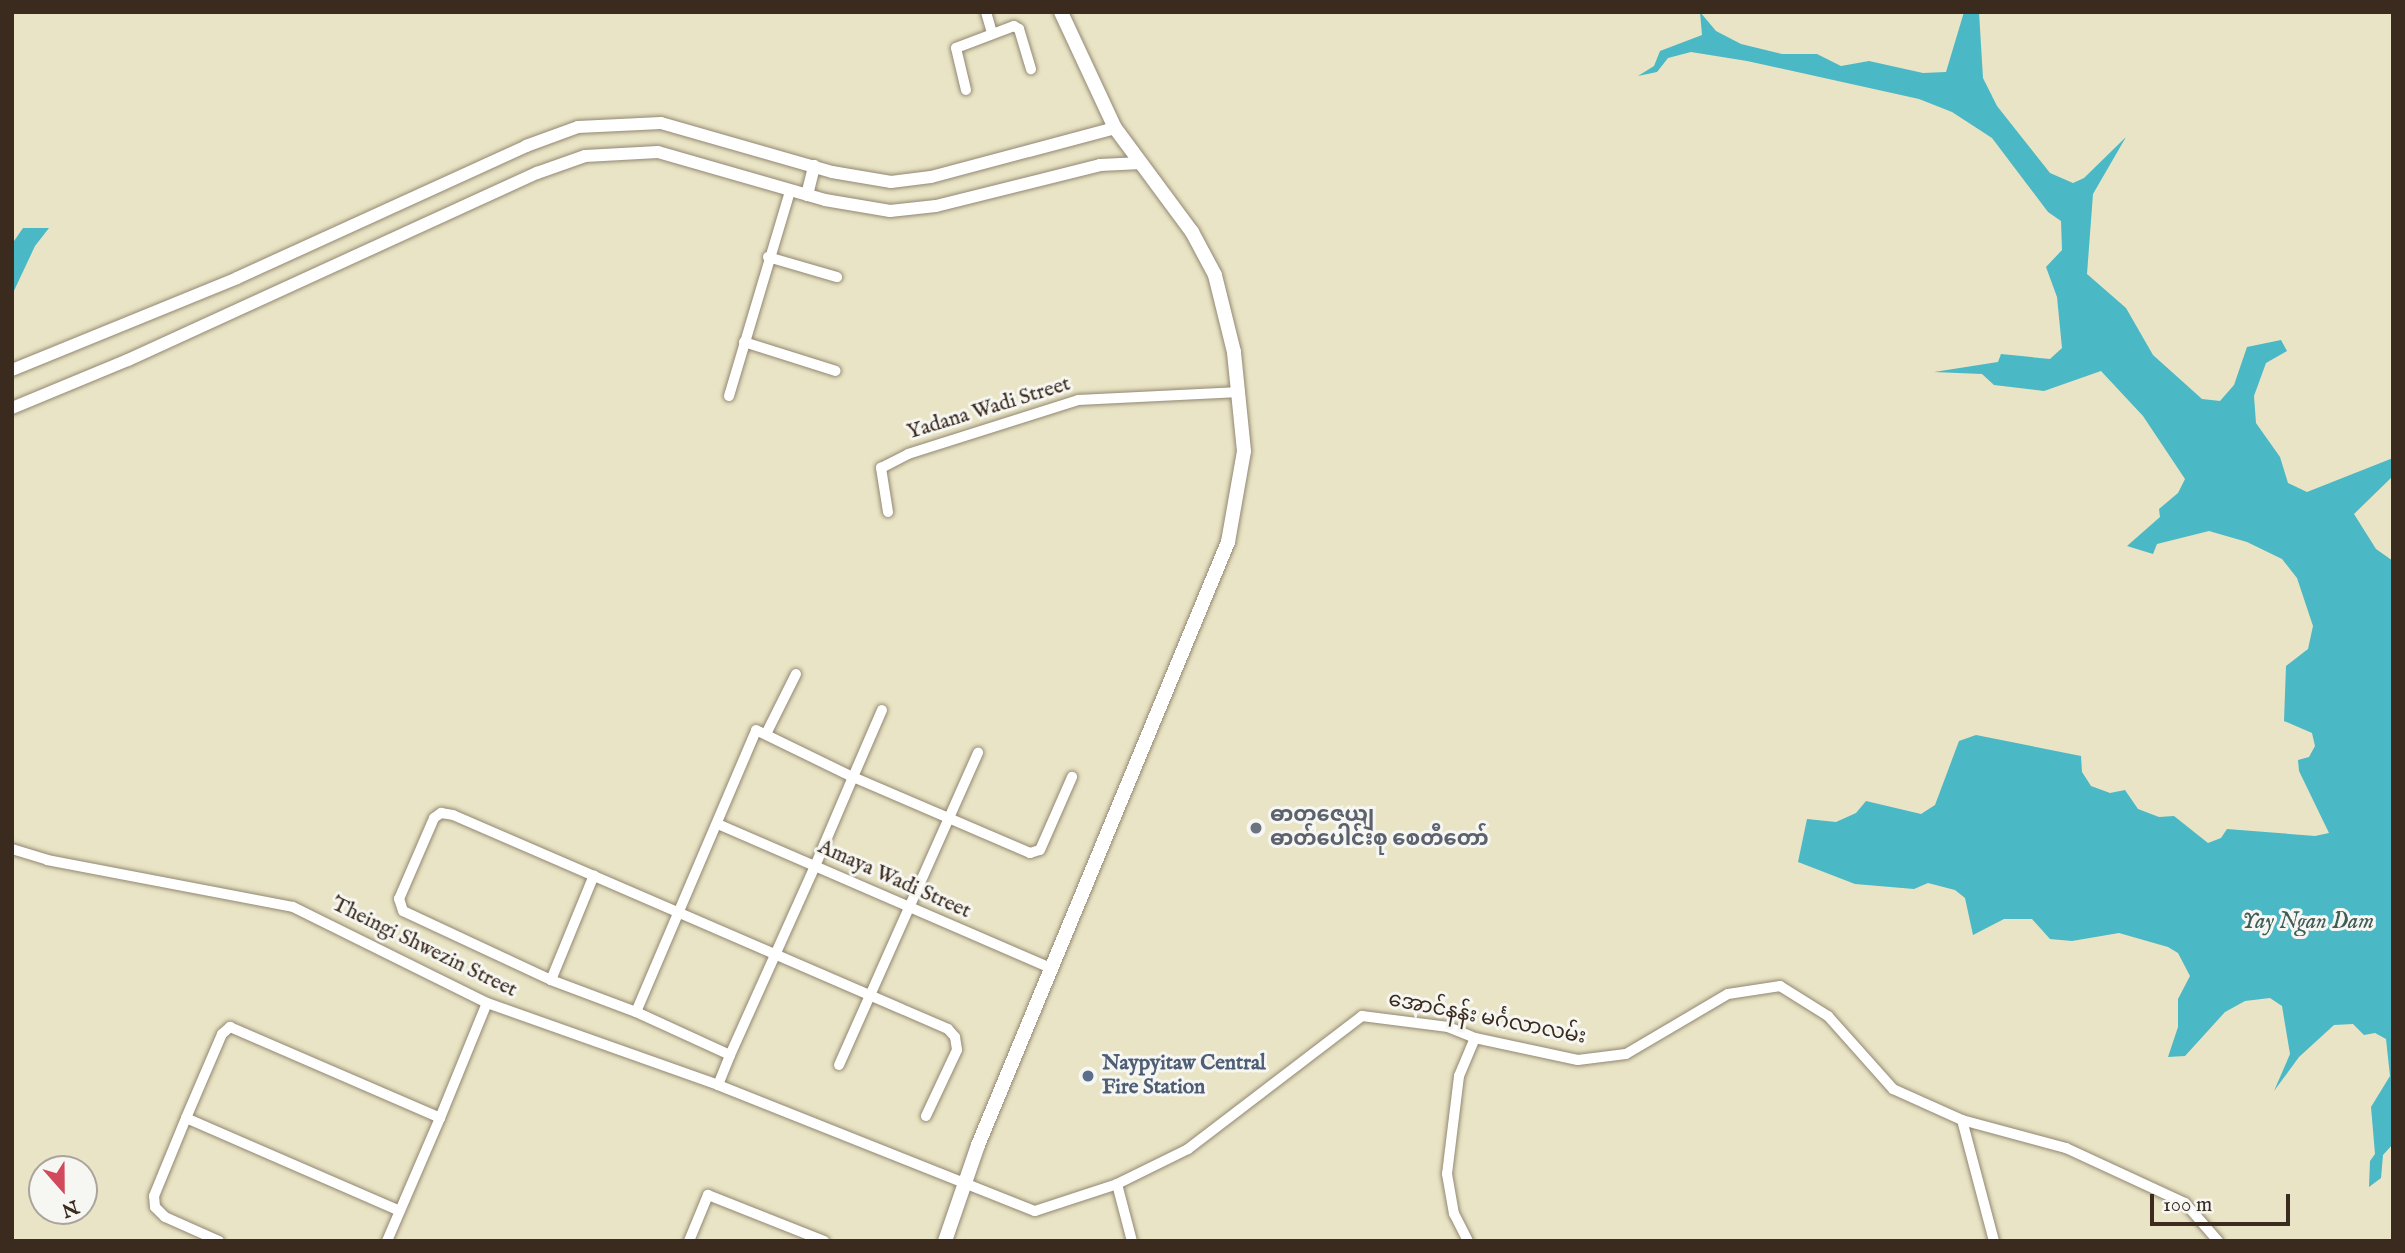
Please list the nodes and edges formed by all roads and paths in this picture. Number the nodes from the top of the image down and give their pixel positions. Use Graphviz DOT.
graph roads {
  1 [pos="986,12"];
  2 [pos="1061,12"];
  3 [pos="992,33"];
  4 [pos="1031,69"];
  5 [pos="966,90"];
  6 [pos="1115,128"];
  7 [pos="1141,163"];
  8 [pos="814,166"];
  9 [pos="790,191"];
  10 [pos="807,195"];
  11 [pos="768,257"];
  12 [pos="837,277"];
  13 [pos="744,342"];
  14 [pos="12,370"];
  15 [pos="836,371"];
  16 [pos="1240,392"];
  17 [pos="729,396"];
  18 [pos="12,408"];
  19 [pos="888,512"];
  20 [pos="796,674"];
  21 [pos="883,710"];
  22 [pos="766,734"];
  23 [pos="978,753"];
  24 [pos="853,777"];
  25 [pos="1072,777"];
  26 [pos="950,819"];
  27 [pos="720,825"];
  28 [pos="12,849"];
  29 [pos="815,866"];
  30 [pos="594,875"];
  31 [pos="911,909"];
  32 [pos="680,911"];
  33 [pos="776,952"];
  34 [pos="1053,969"];
  35 [pos="551,980"];
  36 [pos="871,995"];
  37 [pos="488,1003"];
  38 [pos="636,1012"];
  39 [pos="1475,1038"];
  40 [pos="730,1055"];
  41 [pos="839,1065"];
  42 [pos="718,1085"];
  43 [pos="926,1116"];
  44 [pos="186,1118"];
  45 [pos="440,1118"];
  46 [pos="1962,1121"];
  47 [pos="965,1183"];
  48 [pos="1117,1184"];
  49 [pos="400,1211"];
  50 [pos="219,1241"];
  51 [pos="387,1241"];
  52 [pos="688,1241"];
  53 [pos="824,1241"];
  54 [pos="945,1241"];
  55 [pos="1132,1241"];
  56 [pos="1468,1241"];
  57 [pos="1994,1241"];
  58 [pos="2218,1241"];
  1 -- 3 [label="street"];
  2 -- 6 [label="main road"];
  3 -- 4 [label="street"];
  3 -- 5 [label="street"];
  6 -- 7 [label="main road"];
  6 -- 8 [label="street"];
  7 -- 10 [label="street"];
  7 -- 16 [label="main road"];
  8 -- 10 [label="street"];
  8 -- 14 [label="street"];
  9 -- 10 [label="street"];
  9 -- 11 [label="street"];
  9 -- 18 [label="street"];
  11 -- 12 [label="street"];
  11 -- 13 [label="street"];
  13 -- 15 [label="street"];
  13 -- 17 [label="street"];
  16 -- 19 [label="street, Yadana Wadi Street"];
  16 -- 34 [label="main road"];
  20 -- 22 [label="street"];
  21 -- 24 [label="street"];
  22 -- 24 [label="street"];
  22 -- 27 [label="street"];
  23 -- 26 [label="street"];
  24 -- 26 [label="street"];
  24 -- 29 [label="street"];
  25 -- 26 [label="street"];
  26 -- 31 [label="street"];
  27 -- 29 [label="street, Amaya Wadi Street"];
  27 -- 32 [label="street"];
  28 -- 37 [label="street, Theingi Shwezin Street"];
  29 -- 31 [label="street, Amaya Wadi Street"];
  29 -- 33 [label="street"];
  30 -- 32 [label="street"];
  30 -- 35 [label="street"];
  30 -- 35 [label="street"];
  31 -- 34 [label="street, Amaya Wadi Street"];
  31 -- 36 [label="street"];
  32 -- 33 [label="street"];
  32 -- 38 [label="street"];
  33 -- 36 [label="street"];
  33 -- 40 [label="street"];
  34 -- 47 [label="main road"];
  35 -- 38 [label="street"];
  36 -- 41 [label="street"];
  36 -- 43 [label="street"];
  37 -- 42 [label="street, Theingi Shwezin Street"];
  37 -- 45 [label="street"];
  38 -- 40 [label="street"];
  39 -- 46 [label="street, အောင်နန်း မင်္ဂလာလမ်း"];
  39 -- 48 [label="street, အောင်နန်း မင်္ဂလာလမ်း"];
  39 -- 56 [label="street"];
  40 -- 42 [label="street"];
  42 -- 47 [label="street, Theingi Shwezin Street"];
  44 -- 45 [label="street"];
  44 -- 49 [label="street"];
  44 -- 50 [label="street"];
  45 -- 49 [label="street"];
  46 -- 57 [label="street"];
  46 -- 58 [label="street, အောင်နန်း မင်္ဂလာလမ်း"];
  47 -- 48 [label="street, အောင်နန်း မင်္ဂလာလမ်း"];
  47 -- 54 [label="main road"];
  48 -- 55 [label="street"];
  49 -- 51 [label="street"];
  52 -- 53 [label="street"];
}
